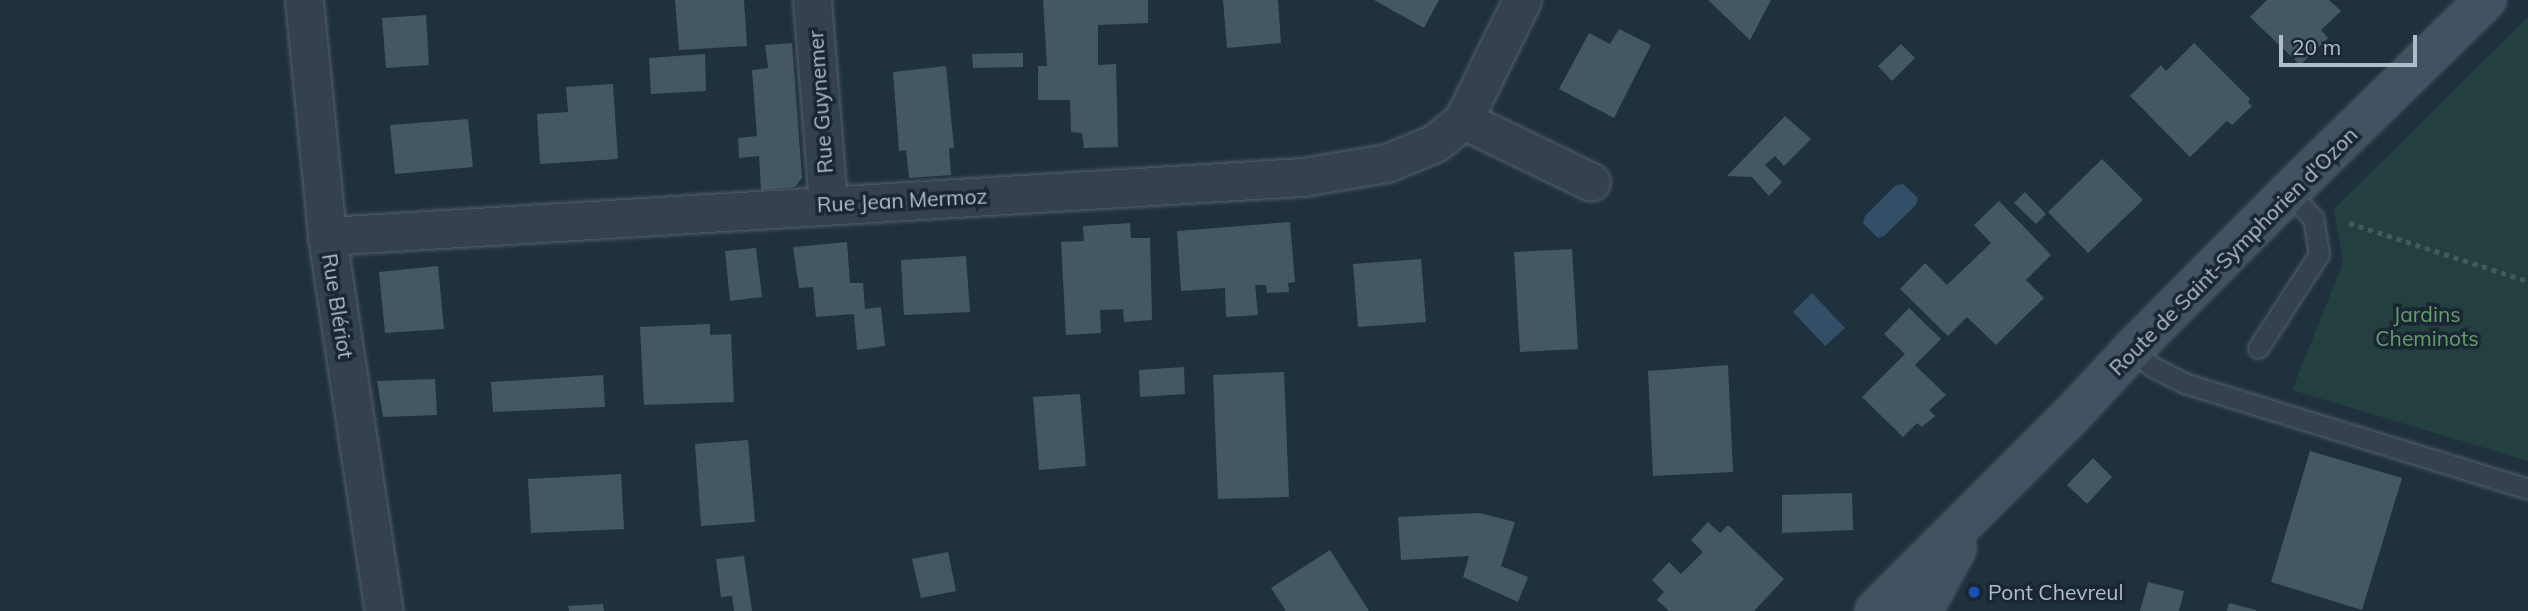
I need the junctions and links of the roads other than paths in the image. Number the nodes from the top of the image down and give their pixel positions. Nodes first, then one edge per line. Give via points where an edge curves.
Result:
1 (304, 0) edge
2 (812, 0) edge
3 (1521, 0) edge
4 (2486, 0) edge
5 (1463, 120) junction
6 (1591, 182) dead end
7 (2289, 192) junction
8 (828, 204) junction
9 (327, 236) junction
10 (2258, 348) dead end
11 (2132, 350) junction
12 (2528, 489) edge
13 (1983, 506) junction
14 (384, 611) edge
15 (1875, 611) edge
16 (1922, 611) edge

1 - 9 street, Rue Blériot
2 - 8 street, Rue Guynemer
3 - 5 street, Rue Jean Mermoz
4 - 7 street, Route de Saint-Symphorien d'Ozon
5 - 6 street
5 - 8 street, Rue Jean Mermoz via 1434,143 1387,163 1303,177
7 - 10 lane via 2314,218 2319,254
7 - 11 street, Route de Saint-Symphorien d'Ozon
8 - 9 street, Rue Jean Mermoz
9 - 14 street, Rue Blériot
11 - 12 lane via 2184,383
11 - 13 street, Route de Saint-Symphorien d'Ozon
13 - 15 street
13 - 16 street

